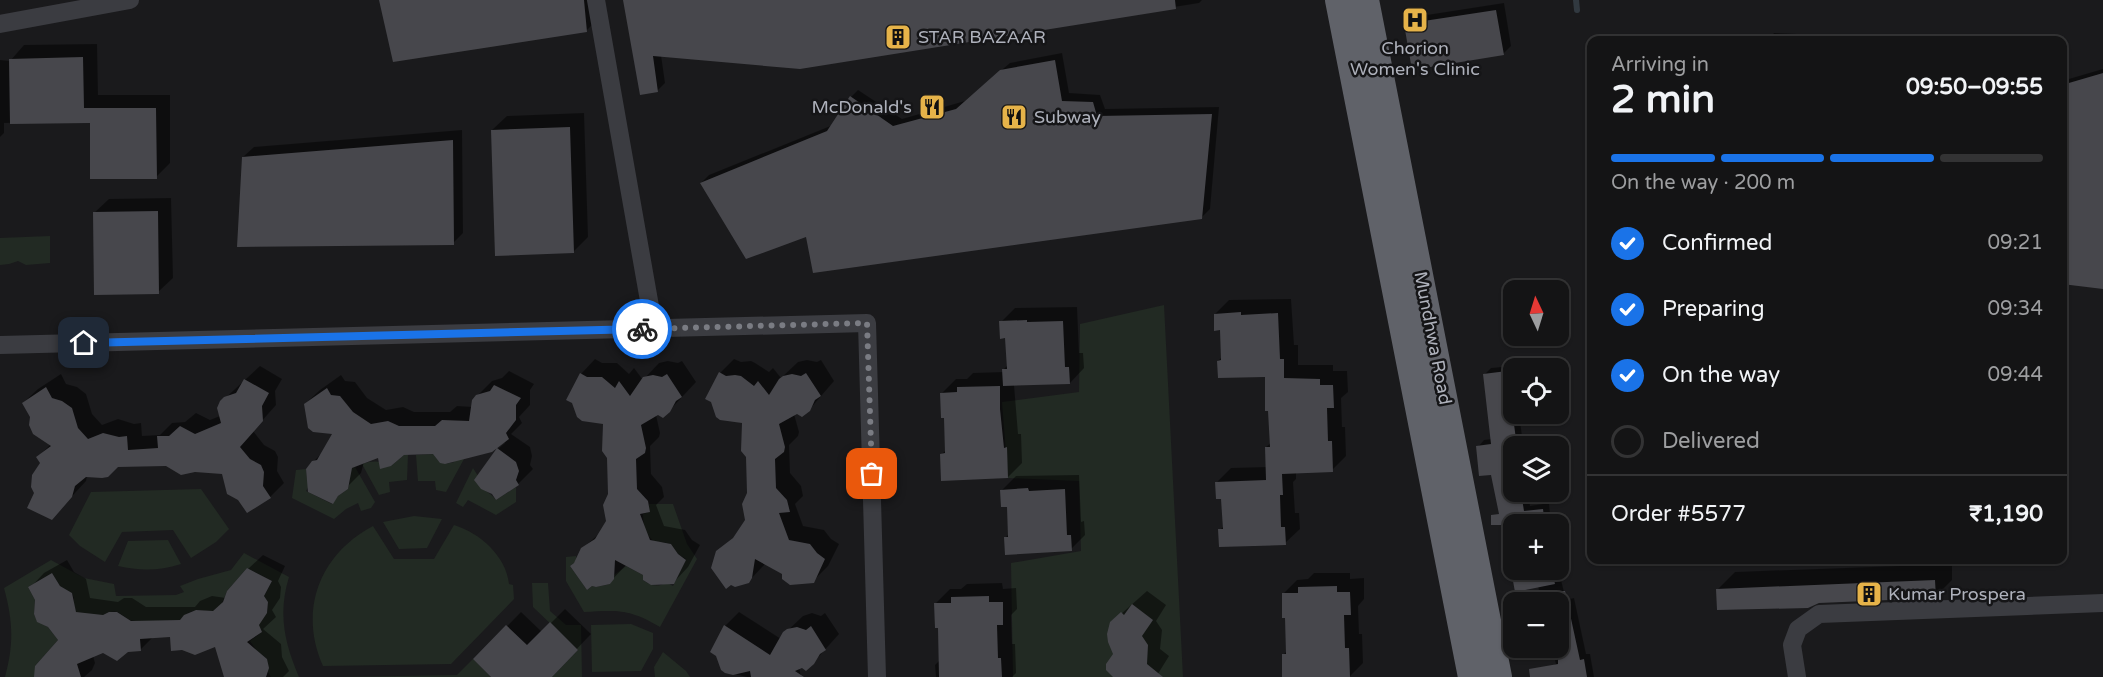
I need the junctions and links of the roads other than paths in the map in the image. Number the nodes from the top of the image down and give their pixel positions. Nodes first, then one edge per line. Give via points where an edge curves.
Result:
1 (130, 0) edge
2 (596, 0) edge
3 (1339, 0) edge
4 (1365, 0) edge
5 (0, 24) edge
6 (654, 329) junction
7 (0, 345) edge
8 (2103, 603) edge
9 (877, 677) edge
10 (1472, 677) edge
11 (1498, 677) edge
12 (1797, 677) edge

1 - 5 street
2 - 6 street
3 - 10 highway, Mundhwa Road
4 - 11 highway, Mundhwa Road
6 - 7 street
6 - 9 street via 867,323
8 - 12 street via 1819,614 1798,629 1792,645

